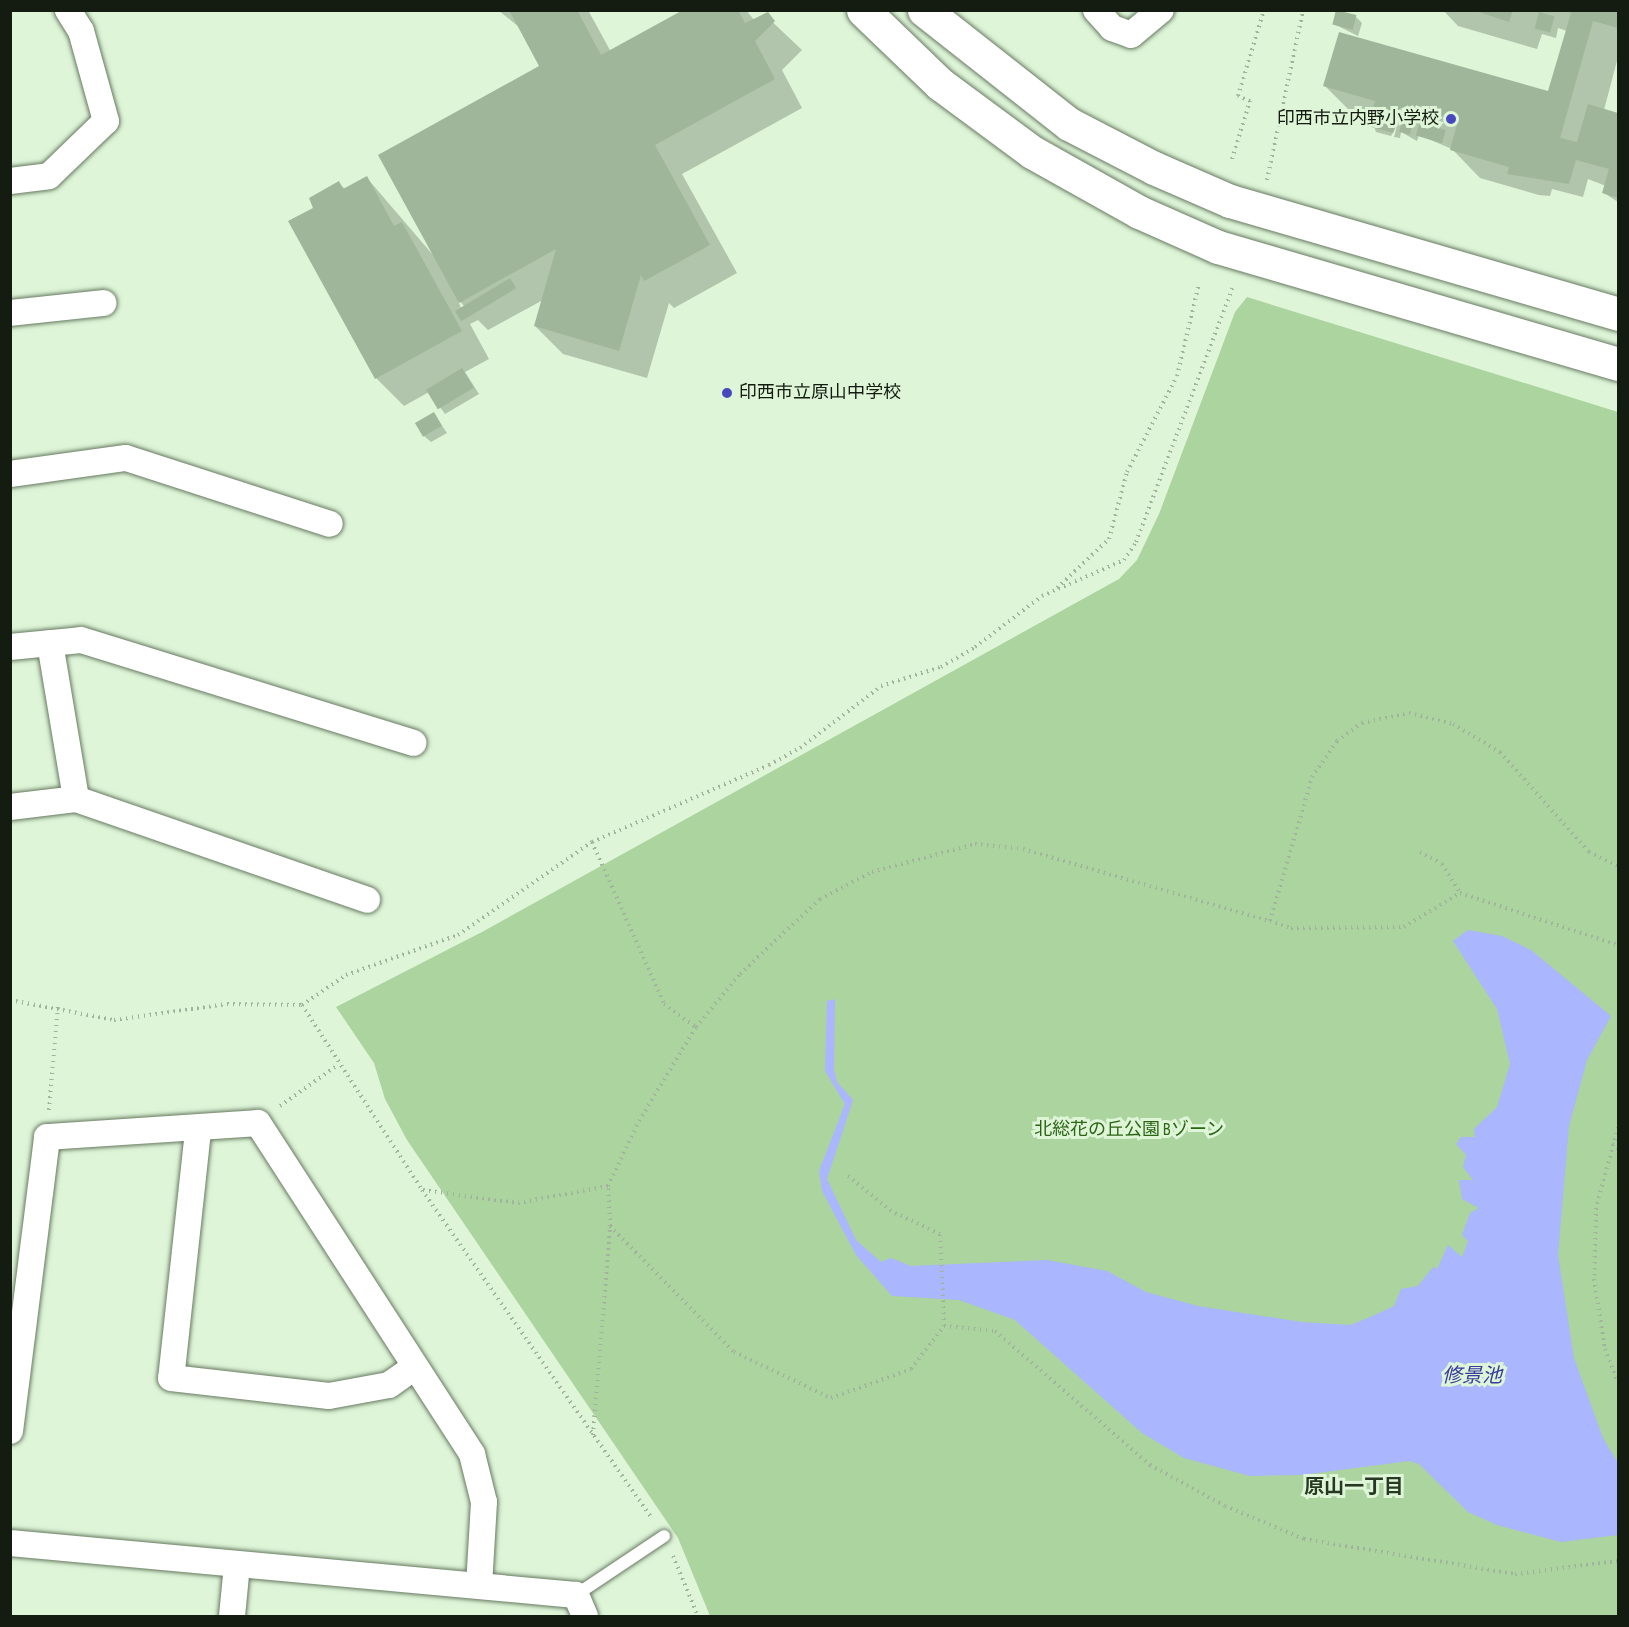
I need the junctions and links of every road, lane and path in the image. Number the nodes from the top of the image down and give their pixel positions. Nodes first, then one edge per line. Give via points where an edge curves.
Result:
1 (68, 10) edge
2 (862, 10) edge
3 (924, 10) edge
4 (1096, 10) edge
5 (1161, 10) edge
6 (1264, 10) edge
7 (1303, 10) edge
8 (1232, 159) dead end
9 (10, 181) edge
10 (1265, 189) dead end
11 (1199, 284) dead end
12 (1233, 286) dead end
13 (103, 303) dead end
14 (10, 313) edge
15 (1618, 314) edge
16 (1618, 364) edge
17 (10, 474) edge
18 (330, 524) dead end
19 (1054, 591) junction
20 (50, 643) junction
21 (10, 646) edge
22 (413, 743) dead end
23 (76, 799) junction
24 (10, 807) edge
25 (592, 842) junction
26 (1420, 852) dead end
27 (1618, 866) edge
28 (1460, 893) junction
29 (367, 900) dead end
30 (1270, 921) junction
31 (1618, 945) edge
32 (10, 1000) edge
33 (58, 1005) junction
34 (302, 1005) junction
35 (696, 1027) junction
36 (338, 1065) junction
37 (258, 1123) junction
38 (1618, 1127) edge
39 (198, 1131) junction
40 (46, 1137) junction
41 (1612, 1144) junction
42 (1618, 1148) edge
43 (848, 1175) dead end
44 (608, 1186) junction
45 (422, 1190) junction
46 (610, 1226) junction
47 (944, 1326) junction
48 (15, 1361) edge
49 (415, 1367) junction
50 (1618, 1383) edge
51 (10, 1431) edge
52 (593, 1436) junction
53 (664, 1536) junction
54 (10, 1543) edge
55 (1618, 1561) edge
56 (237, 1565) junction
57 (478, 1585) junction
58 (581, 1606) edge
59 (232, 1617) edge
60 (698, 1617) edge

1 - 9 street via 81,31 106,121 50,176
2 - 16 street via 940,84 1032,152 1139,212 1218,247
3 - 15 street via 1069,124 1154,168 1230,201
4 - 5 street via 1112,28 1131,35
6 - 8 path via 1238,96 1250,101
7 - 10 path
11 - 19 path via 1177,376 1127,472 1109,539
12 - 19 path via 1136,542 1124,560
13 - 14 street
17 - 18 street via 126,458
19 - 25 path via 941,667 867,695 800,748
20 - 21 street
20 - 22 street via 81,640
20 - 23 street
23 - 24 street
23 - 29 street
25 - 34 path via 477,924 346,975
25 - 35 path via 664,1004
26 - 28 path via 1442,864
27 - 30 path via 1589,852 1500,752 1453,724 1409,713 1362,723 1337,741 1312,777
28 - 30 path via 1404,927 1291,928
28 - 31 path
30 - 35 path via 1023,849 975,844 872,872 820,899 740,974
32 - 33 path
33 - 34 path via 114,1020 138,1021 186,1007
33 - 40 path
34 - 36 path
35 - 44 path via 639,1121
36 - 37 path
36 - 45 path
37 - 39 street
37 - 49 street
38 - 41 path
39 - 40 street
39 - 49 street via 171,1378 329,1396 390,1385
40 - 48 street
41 - 42 path
41 - 50 path via 1596,1208 1594,1279 1605,1349
43 - 47 path via 891,1211 940,1234
44 - 45 path via 518,1203
44 - 46 path
45 - 52 path
46 - 47 path via 734,1352 822,1398 911,1369
46 - 52 path
47 - 55 path via 995,1331 1150,1465 1225,1506 1304,1539 1515,1574
48 - 51 street
49 - 57 street via 472,1454 484,1502
52 - 53 path
53 - 58 lane
53 - 60 path
54 - 56 street
56 - 57 street
56 - 59 street
57 - 58 street

